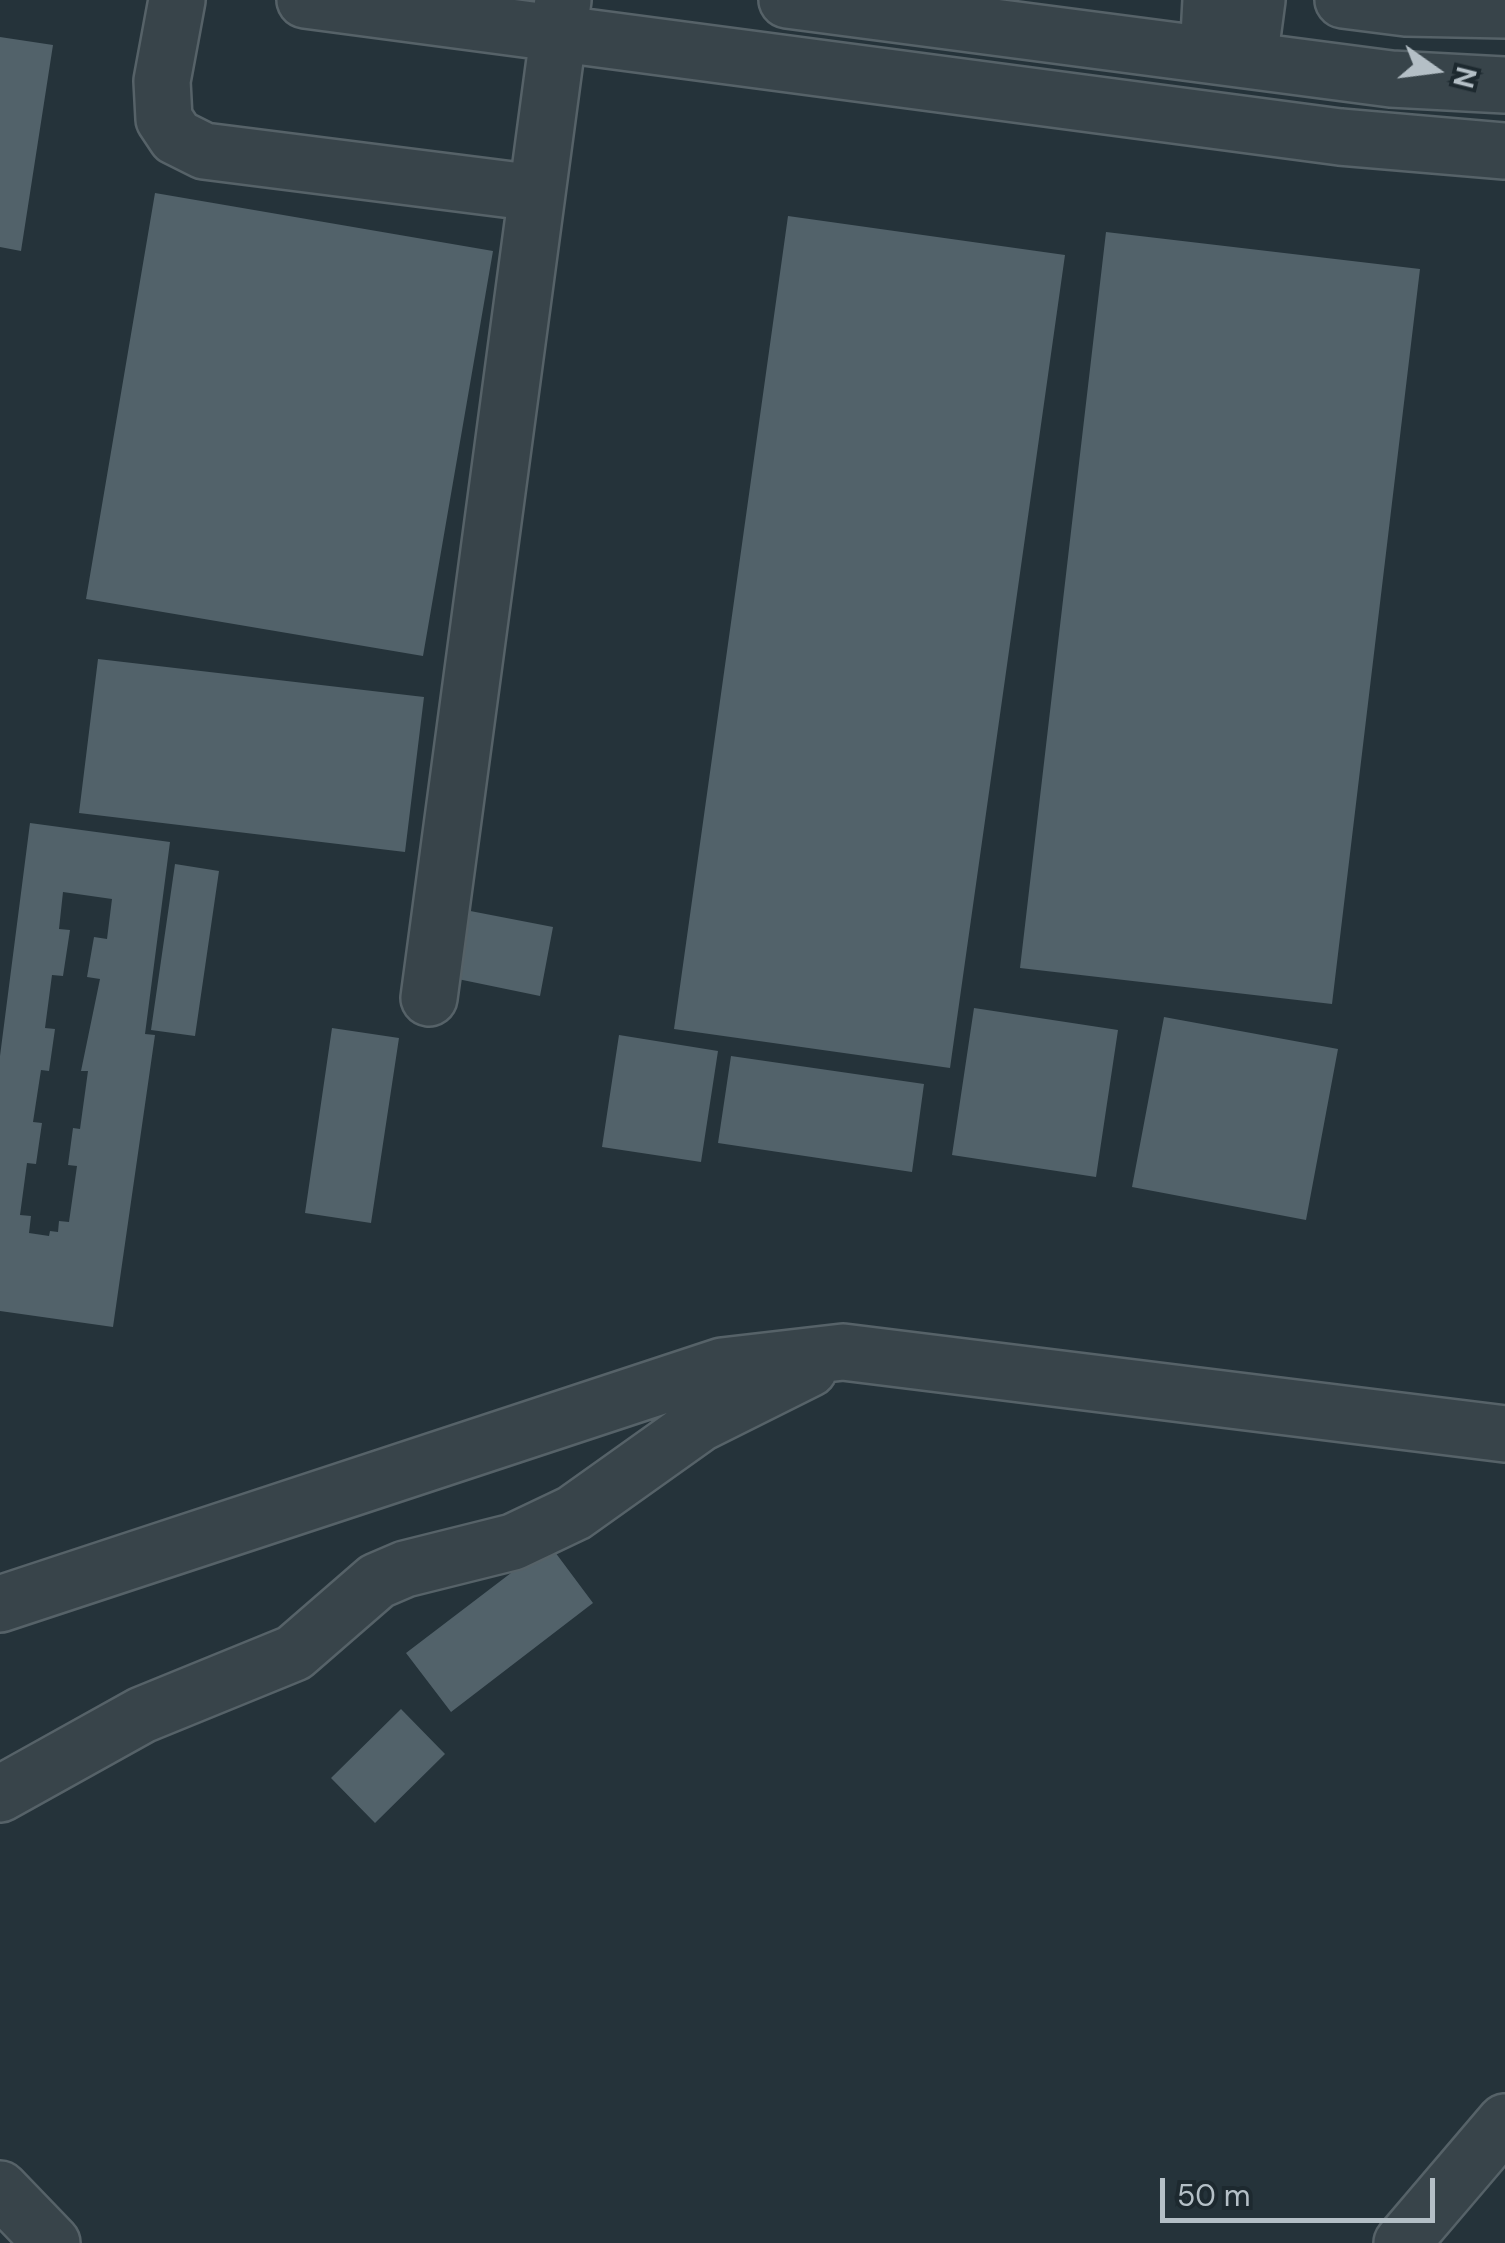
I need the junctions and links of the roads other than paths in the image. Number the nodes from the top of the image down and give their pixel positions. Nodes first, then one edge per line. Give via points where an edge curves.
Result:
1 (177, 0) edge
2 (305, 0) edge
3 (787, 0) edge
4 (1211, 0) edge
5 (1257, 0) edge
6 (1343, 0) edge
7 (1505, 10) edge
8 (561, 15) edge
9 (1228, 57) junction
10 (1505, 85) edge
11 (1505, 151) edge
12 (536, 193) junction
13 (429, 998) dead end
14 (844, 1352) junction
15 (1505, 1434) edge
16 (0, 1604) edge
17 (0, 1794) edge
18 (1505, 2122) edge
19 (0, 2190) edge
20 (52, 2243) edge
21 (1402, 2243) edge

1 - 12 street via 162,81 164,119 176,137 204,151
2 - 8 street
3 - 9 street
4 - 9 street
5 - 9 street
6 - 7 street
8 - 11 street via 1340,138
8 - 12 street
9 - 10 street
12 - 13 street
14 - 15 street
14 - 16 street via 722,1366
14 - 17 street via 700,1424 574,1512 513,1542 377,1581 294,1653 142,1714
18 - 21 street
19 - 20 street

